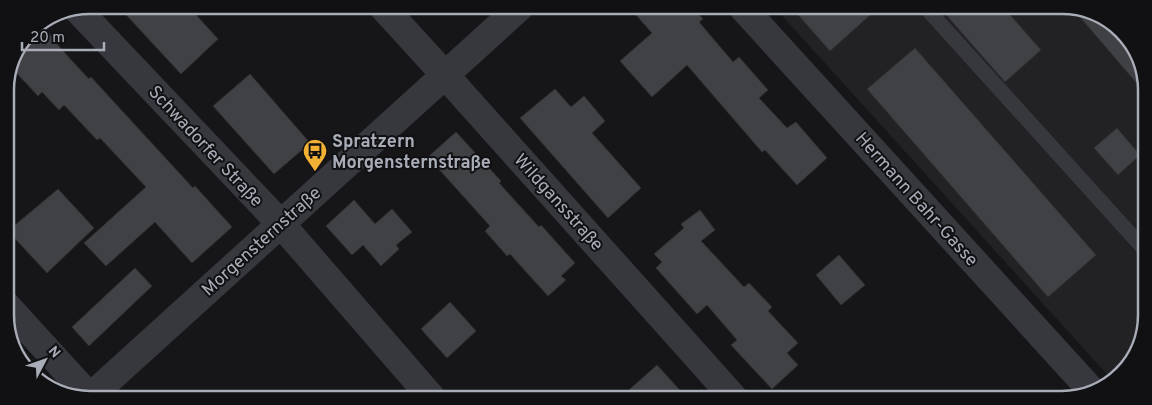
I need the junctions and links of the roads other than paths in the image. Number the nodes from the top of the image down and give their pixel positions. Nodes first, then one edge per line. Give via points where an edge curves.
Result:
1 (82, 14) edge
2 (389, 14) edge
3 (512, 14) edge
4 (748, 14) edge
5 (932, 14) edge
6 (445, 75) junction
7 (281, 224) junction
8 (1138, 242) edge
9 (14, 314) edge
10 (1088, 387) edge
11 (85, 391) edge
12 (96, 391) edge
13 (426, 391) edge
14 (728, 391) edge

1 - 7 street, Schwadorfer Straße
2 - 6 street, Wildgansstraße
3 - 6 street, Morgensternstraße
4 - 10 street, Hermann Bahr-Gasse
5 - 8 lane
6 - 7 street, Morgensternstraße
6 - 14 street, Wildgansstraße
7 - 12 street, Morgensternstraße
7 - 13 street, Schwadorfer Straße
9 - 11 street

